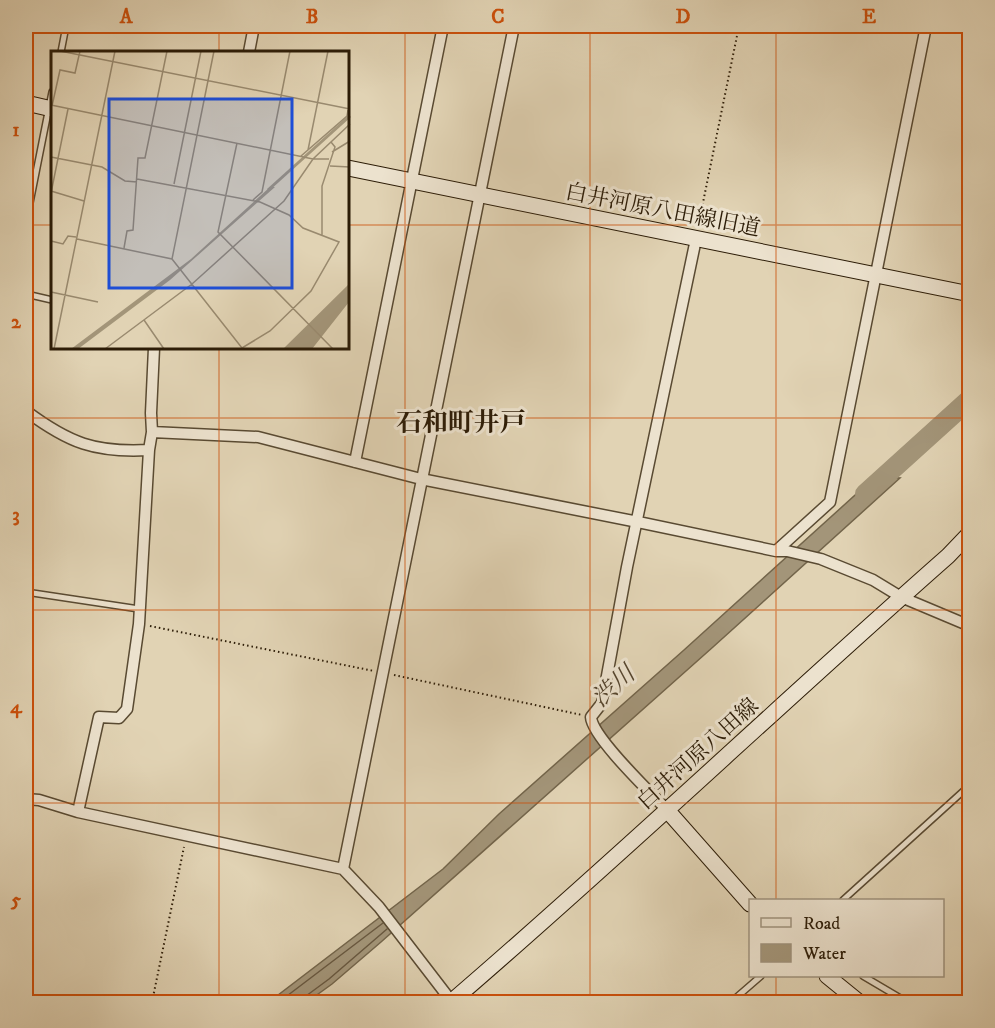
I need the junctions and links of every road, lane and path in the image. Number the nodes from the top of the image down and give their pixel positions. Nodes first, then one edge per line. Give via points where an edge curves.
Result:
1 (66, 26) edge
2 (254, 26) edge
3 (443, 26) edge
4 (514, 26) edge
5 (739, 26) edge
6 (926, 26) edge
7 (61, 51) edge
8 (249, 51) edge
9 (26, 103) edge
10 (51, 108) edge
11 (350, 168) edge
12 (411, 181) junction
13 (480, 195) junction
14 (26, 223) edge
15 (696, 239) junction
16 (876, 274) junction
17 (26, 294) edge
18 (969, 294) edge
19 (51, 300) edge
20 (154, 350) edge
21 (26, 411) edge
22 (152, 432) junction
23 (149, 450) junction
24 (355, 462) junction
25 (421, 479) junction
26 (638, 522) junction
27 (969, 533) edge
28 (782, 551) junction
29 (26, 592) edge
30 (901, 597) junction
31 (140, 610) junction
32 (139, 624) junction
33 (969, 626) edge
34 (383, 673) junction
35 (591, 720) junction
36 (969, 784) edge
37 (26, 799) edge
38 (667, 810) junction
39 (78, 812) junction
40 (186, 836) junction
41 (344, 869) junction
42 (844, 899) edge
43 (749, 903) edge
44 (759, 977) edge
45 (829, 977) edge
46 (866, 977) edge
47 (152, 1002) edge
48 (452, 1002) edge
49 (731, 1002) edge
50 (859, 1002) edge
51 (907, 1002) edge

1 - 7 lane
2 - 8 street
3 - 12 street
4 - 13 street
5 - 15 path
6 - 16 street
9 - 10 street
10 - 14 lane
11 - 12 street, 白井河原八田線旧道
12 - 13 street, 白井河原八田線旧道
12 - 24 street
13 - 15 street, 白井河原八田線旧道
13 - 25 street
15 - 16 street, 白井河原八田線旧道
15 - 26 street
16 - 18 street, 白井河原八田線旧道
16 - 28 street via 830,502
17 - 19 lane
20 - 22 street
21 - 23 street via 84,445
22 - 23 street
22 - 24 street via 258,437
23 - 31 street
24 - 25 street
25 - 26 street
25 - 34 street
26 - 28 street
26 - 35 street via 602,703
27 - 30 street, 白井河原八田線
28 - 30 street via 821,560 873,580
29 - 31 lane
30 - 33 street
30 - 38 street, 白井河原八田線
31 - 32 street
32 - 34 path
32 - 39 street via 127,709 119,717 99,717
34 - 35 path
34 - 41 street
35 - 38 street via 612,751
36 - 42 lane
37 - 39 street
38 - 43 street
38 - 48 street, 白井河原八田線
39 - 40 street
40 - 41 street
40 - 47 path
41 - 48 street via 379,907
44 - 49 lane
45 - 50 street
46 - 51 lane

